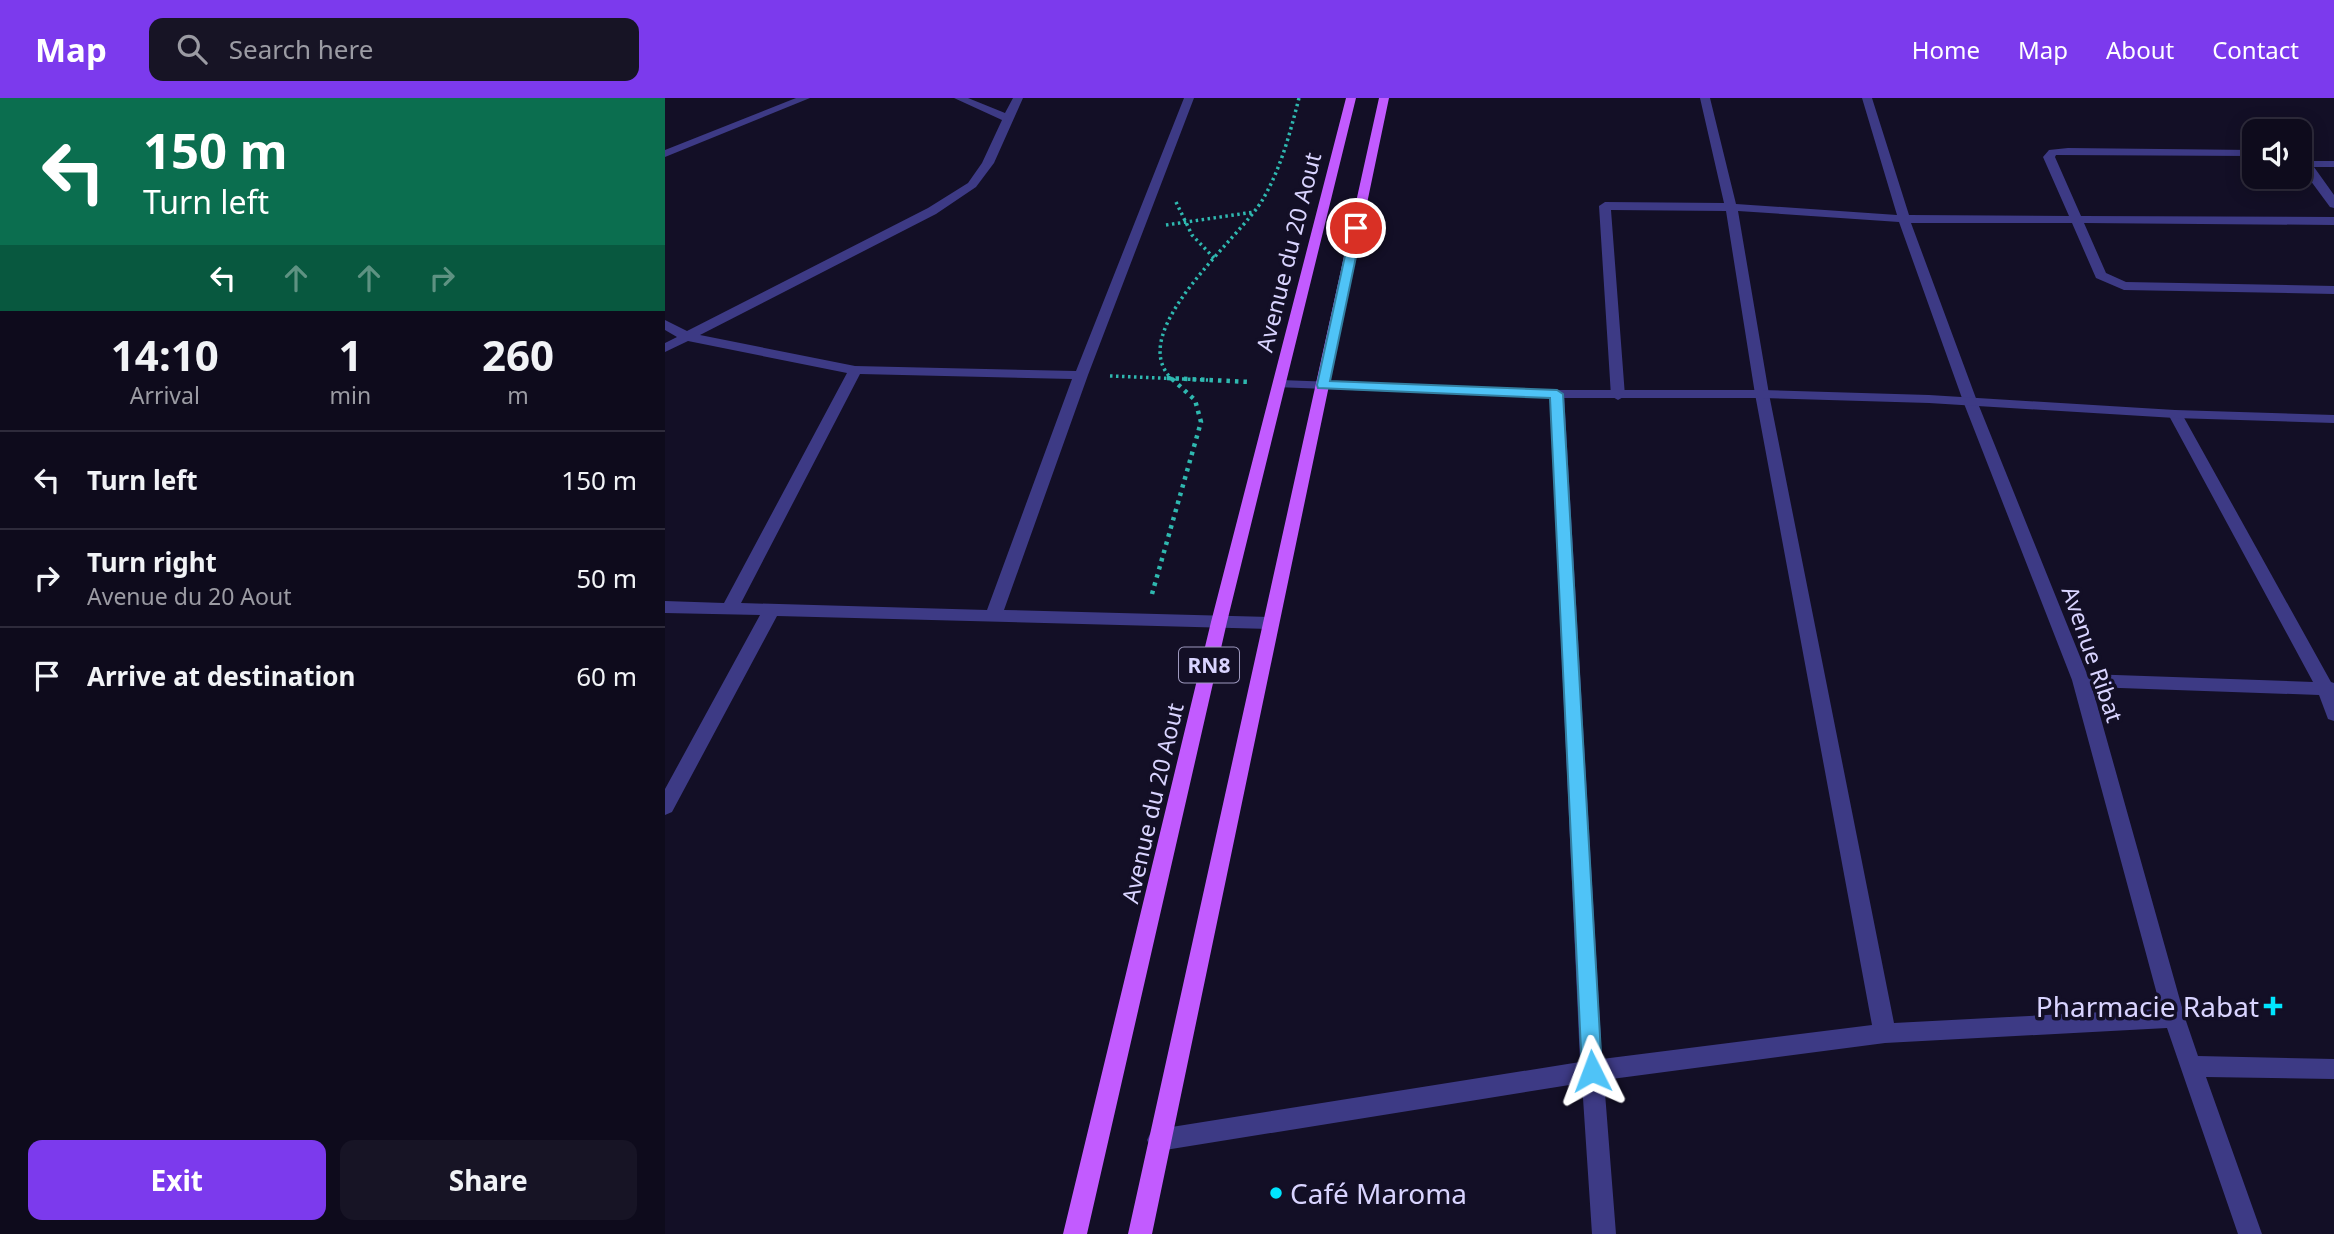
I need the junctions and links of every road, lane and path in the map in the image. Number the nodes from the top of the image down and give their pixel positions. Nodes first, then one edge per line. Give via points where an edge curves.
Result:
1 (805, 98) edge
2 (959, 98) edge
3 (1019, 98) edge
4 (1189, 98) edge
5 (1299, 98) edge
6 (1351, 98) edge
7 (1384, 98) edge
8 (1705, 98) edge
9 (1867, 98) edge
10 (1007, 118) junction
11 (2242, 153) edge
12 (665, 154) edge
13 (2312, 163) edge
14 (2334, 164) edge
15 (1163, 165) junction
16 (2312, 175) edge
17 (2334, 204) edge
18 (1731, 207) junction
19 (1255, 212) junction
20 (1904, 219) junction
21 (2075, 219) junction
22 (2334, 221) edge
23 (1184, 222) junction
24 (1138, 229) junction
25 (1214, 258) junction
26 (2334, 290) edge
27 (665, 324) edge
28 (687, 337) junction
29 (665, 348) edge
30 (855, 370) junction
31 (1081, 375) junction
32 (1168, 378) junction
33 (1280, 384) junction
34 (1323, 385) junction
35 (1557, 394) junction
36 (1762, 394) junction
37 (1618, 396) junction
38 (1970, 401) junction
39 (2175, 414) junction
40 (2334, 419) edge
41 (665, 607) edge
42 (730, 608) junction
43 (772, 609) junction
44 (993, 616) junction
45 (1144, 620) junction
46 (1219, 622) junction
47 (1270, 623) junction
48 (2081, 680) junction
49 (2330, 689) edge
50 (2334, 714) edge
51 (665, 807) edge
52 (2174, 1018) junction
53 (1885, 1033) junction
54 (2191, 1066) junction
55 (2334, 1069) edge
56 (1592, 1071) junction
57 (1159, 1140) junction
58 (1075, 1234) edge
59 (1140, 1234) edge
60 (1604, 1234) edge
61 (2250, 1234) edge

1 - 12 street
2 - 10 street
3 - 10 street
4 - 15 street
5 - 19 path via 1274,175
6 - 33 main road, Avenue du 20 Aout / RN8
7 - 34 main road, RN8
8 - 18 street
9 - 20 street, Avenue Ribat
10 - 28 street via 988,163 972,186 932,212
11 - 21 street via 2053,152 2049,157
13 - 14 street
15 - 23 path
15 - 24 street
16 - 17 street
18 - 20 street
18 - 36 street
18 - 37 street via 1605,205
19 - 23 path
19 - 25 path
20 - 21 street
20 - 38 street, Avenue Ribat
21 - 22 street
21 - 26 street via 2101,275 2124,286
23 - 24 path
23 - 25 path
24 - 31 street
25 - 32 path via 1184,292 1167,325 1161,361
27 - 28 street
28 - 29 street
28 - 30 street
30 - 31 street
30 - 42 street
31 - 32 path
31 - 44 street
32 - 33 path
32 - 45 path via 1192,396 1201,422
33 - 34 street
33 - 46 main road, Avenue du 20 Aout / RN8
34 - 35 street
34 - 47 main road, RN8
35 - 37 street
35 - 56 street
36 - 37 street
36 - 38 street
36 - 53 street
38 - 39 street
38 - 48 street, Avenue Ribat
39 - 40 street
39 - 49 street
41 - 42 street
42 - 43 street
43 - 44 street
43 - 51 street
44 - 45 street
45 - 46 street
46 - 47 street
46 - 58 main road, Avenue du 20 Aout / RN8
47 - 57 main road, RN8
48 - 49 street
48 - 52 street, Avenue Ribat
49 - 50 street
52 - 53 street
52 - 54 street, Avenue Ribat
53 - 56 street
54 - 55 street
54 - 61 street, Avenue Ribat
56 - 57 street
56 - 60 street
57 - 59 main road, RN8

